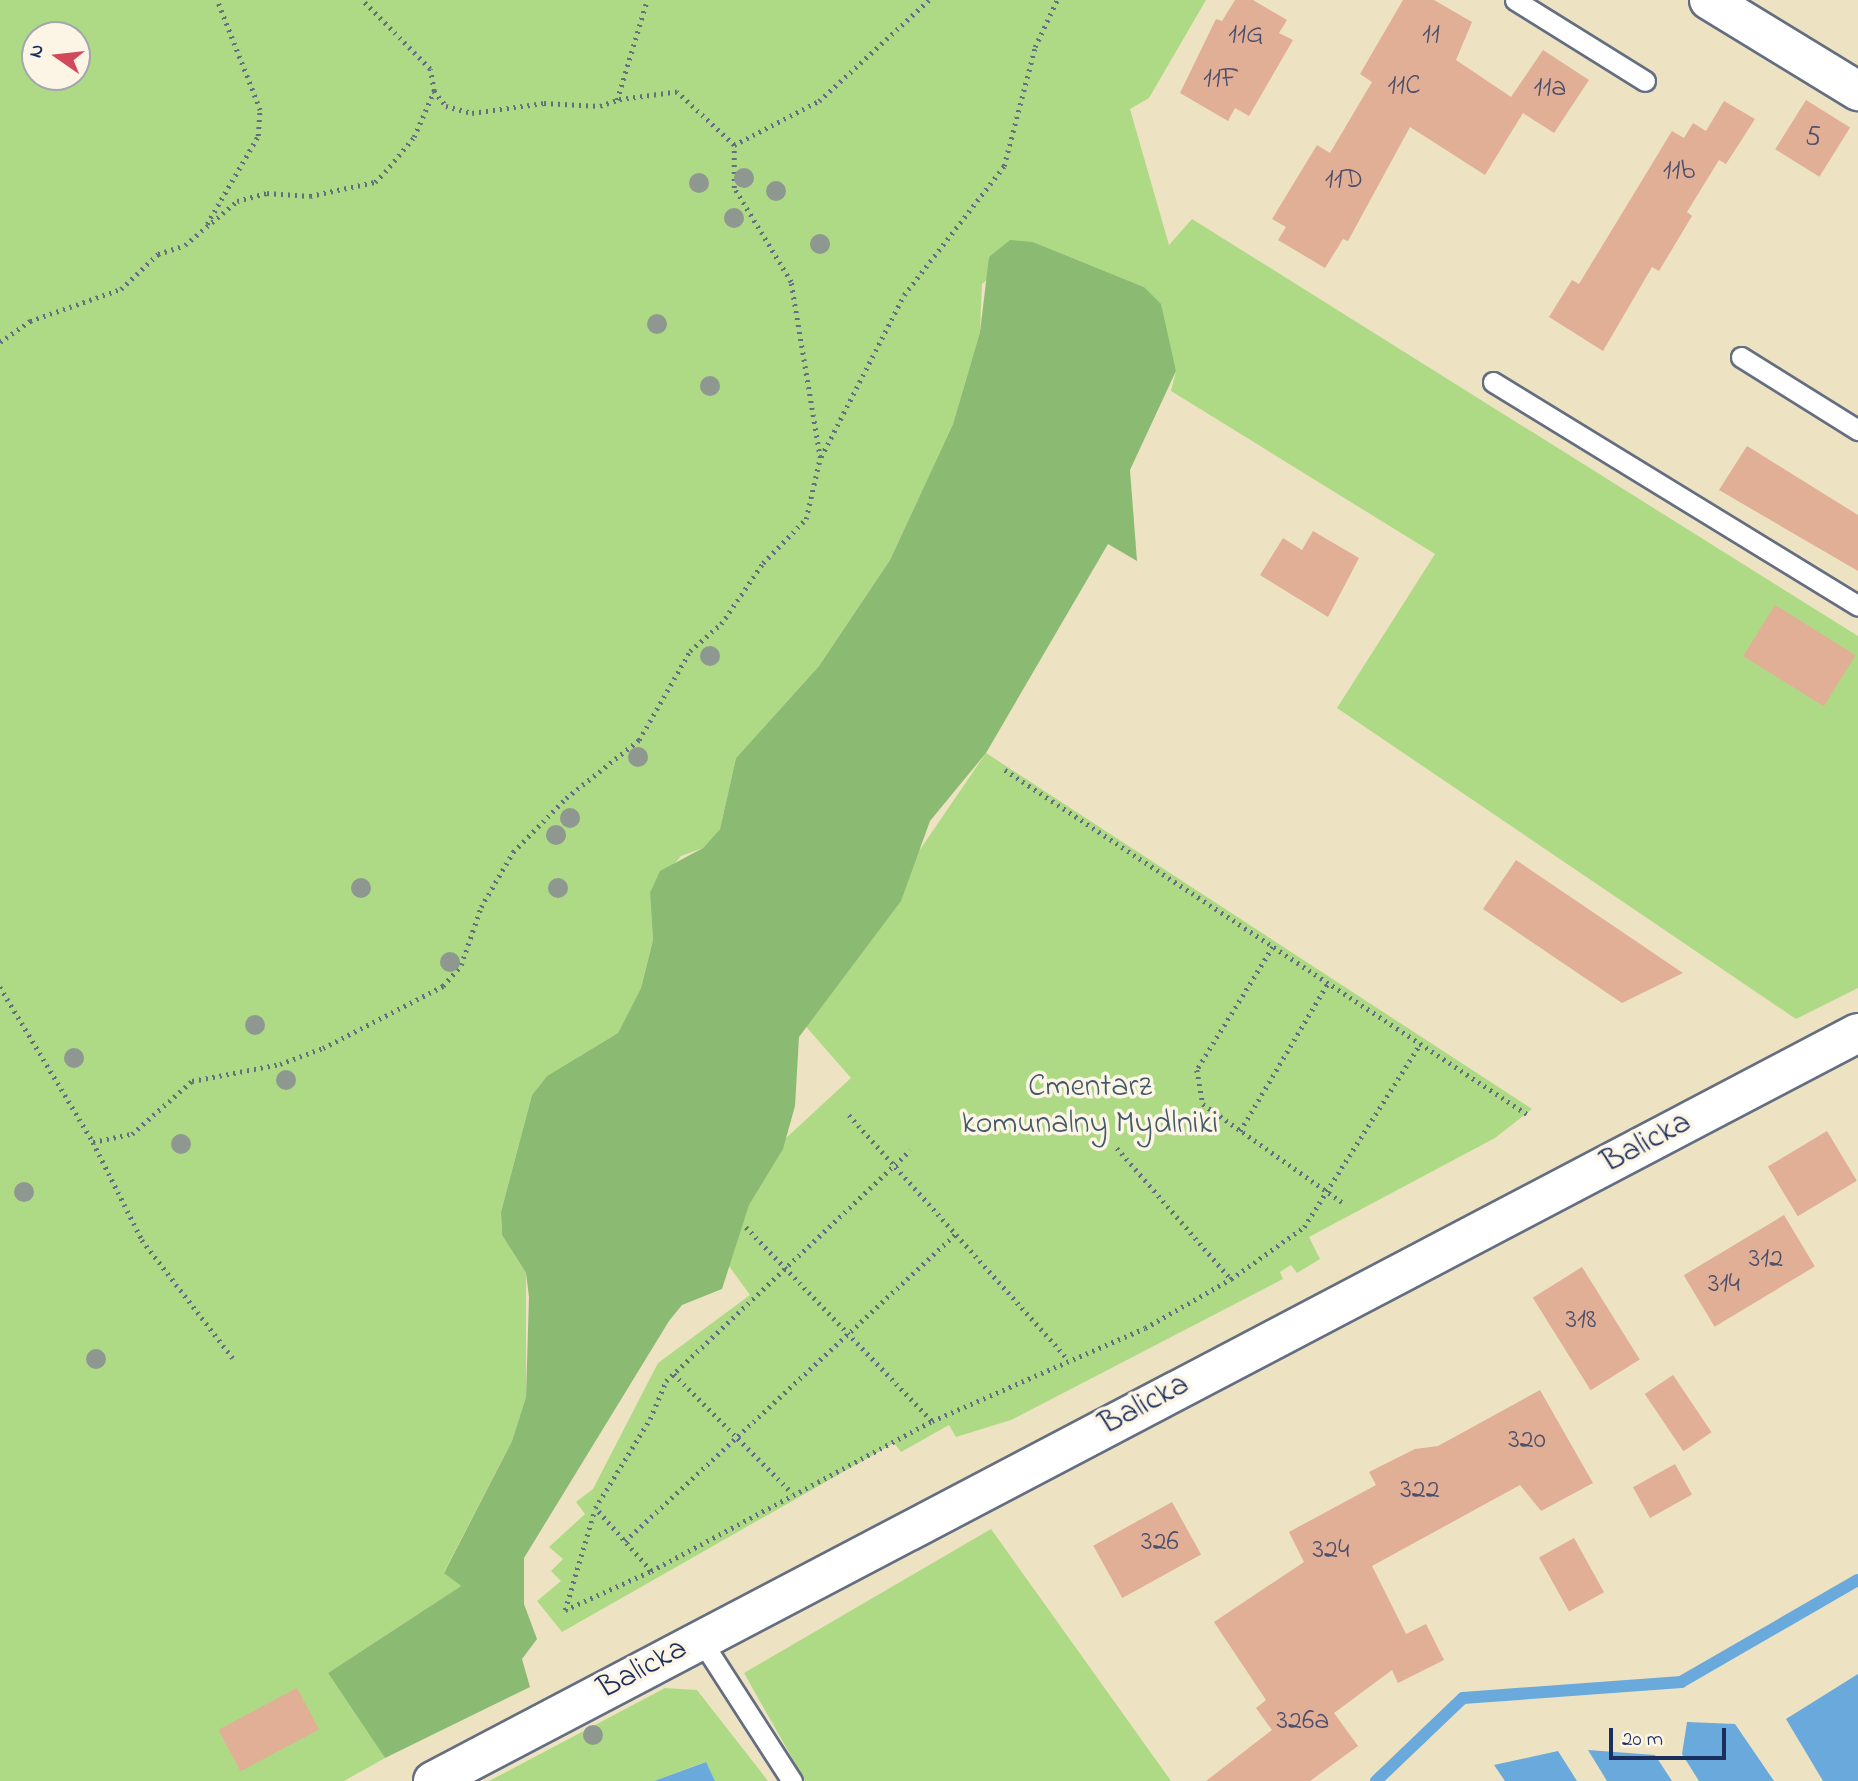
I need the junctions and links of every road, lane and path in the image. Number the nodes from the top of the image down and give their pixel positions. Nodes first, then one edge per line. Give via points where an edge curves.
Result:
1 (217, 0) edge
2 (362, 0) edge
3 (647, 0) edge
4 (929, 0) edge
5 (1056, 0) edge
6 (1514, 0) edge
7 (1709, 0) edge
8 (1645, 81) dead end
9 (435, 91) junction
10 (1858, 92) edge
11 (617, 100) junction
12 (734, 145) junction
13 (206, 228) junction
14 (0, 342) edge
15 (1741, 357) dead end
16 (1493, 382) dead end
17 (1858, 430) edge
18 (820, 458) junction
19 (1858, 606) edge
20 (1005, 771) dead end
21 (1273, 947) junction
22 (1328, 983) junction
23 (0, 987) edge
24 (1858, 1033) edge
25 (1420, 1044) junction
26 (1527, 1114) dead end
27 (849, 1115) dead end
28 (1240, 1131) junction
29 (93, 1142) junction
30 (1117, 1149) dead end
31 (910, 1150) dead end
32 (895, 1166) junction
33 (1326, 1194) junction
34 (1342, 1202) dead end
35 (746, 1227) dead end
36 (956, 1233) junction
37 (785, 1269) junction
38 (1231, 1279) junction
39 (847, 1335) junction
40 (233, 1358) dead end
41 (1068, 1359) junction
42 (674, 1374) junction
43 (932, 1421) junction
44 (738, 1437) junction
45 (792, 1493) junction
46 (595, 1508) junction
47 (625, 1541) junction
48 (651, 1572) junction
49 (701, 1640) junction
50 (433, 1781) edge
51 (792, 1781) edge

1 - 13 path via 260,110 258,136
2 - 9 path via 430,69
3 - 11 path
4 - 12 path via 818,101
5 - 18 path via 1035,47 1004,166 904,295 868,353
6 - 8 lane
7 - 10 street
9 - 11 path via 446,106 472,113 544,103 600,106
9 - 13 path via 414,137 375,182 310,197 268,193 237,201
11 - 12 path via 677,92
12 - 18 path via 734,188 791,282
13 - 14 path via 175,251 158,254 121,289 30,321
15 - 17 lane
16 - 19 lane
18 - 29 path via 806,519 763,563 721,624 690,651 639,740 566,798 513,852 481,907 461,965 443,986 280,1065 192,1081 132,1133
20 - 21 path
21 - 22 path
21 - 28 path via 1197,1070 1203,1104
22 - 25 path
22 - 28 path
23 - 29 path
24 - 49 street, Balicka
25 - 26 path
25 - 33 path
27 - 32 path
28 - 33 path
29 - 40 path via 142,1240
30 - 38 path
31 - 32 path
32 - 36 path
32 - 37 path
33 - 34 path
33 - 38 path via 1304,1227
35 - 37 path
36 - 39 path
36 - 41 path
37 - 39 path
37 - 42 path
38 - 41 path via 1145,1328
39 - 43 path
39 - 44 path
41 - 43 path via 1019,1387 991,1392
42 - 44 path
42 - 46 path
43 - 45 path
44 - 45 path
44 - 47 path
45 - 48 path
46 - 47 path
46 - 48 path via 565,1610
47 - 48 path
49 - 50 street, Balicka
49 - 51 lane

